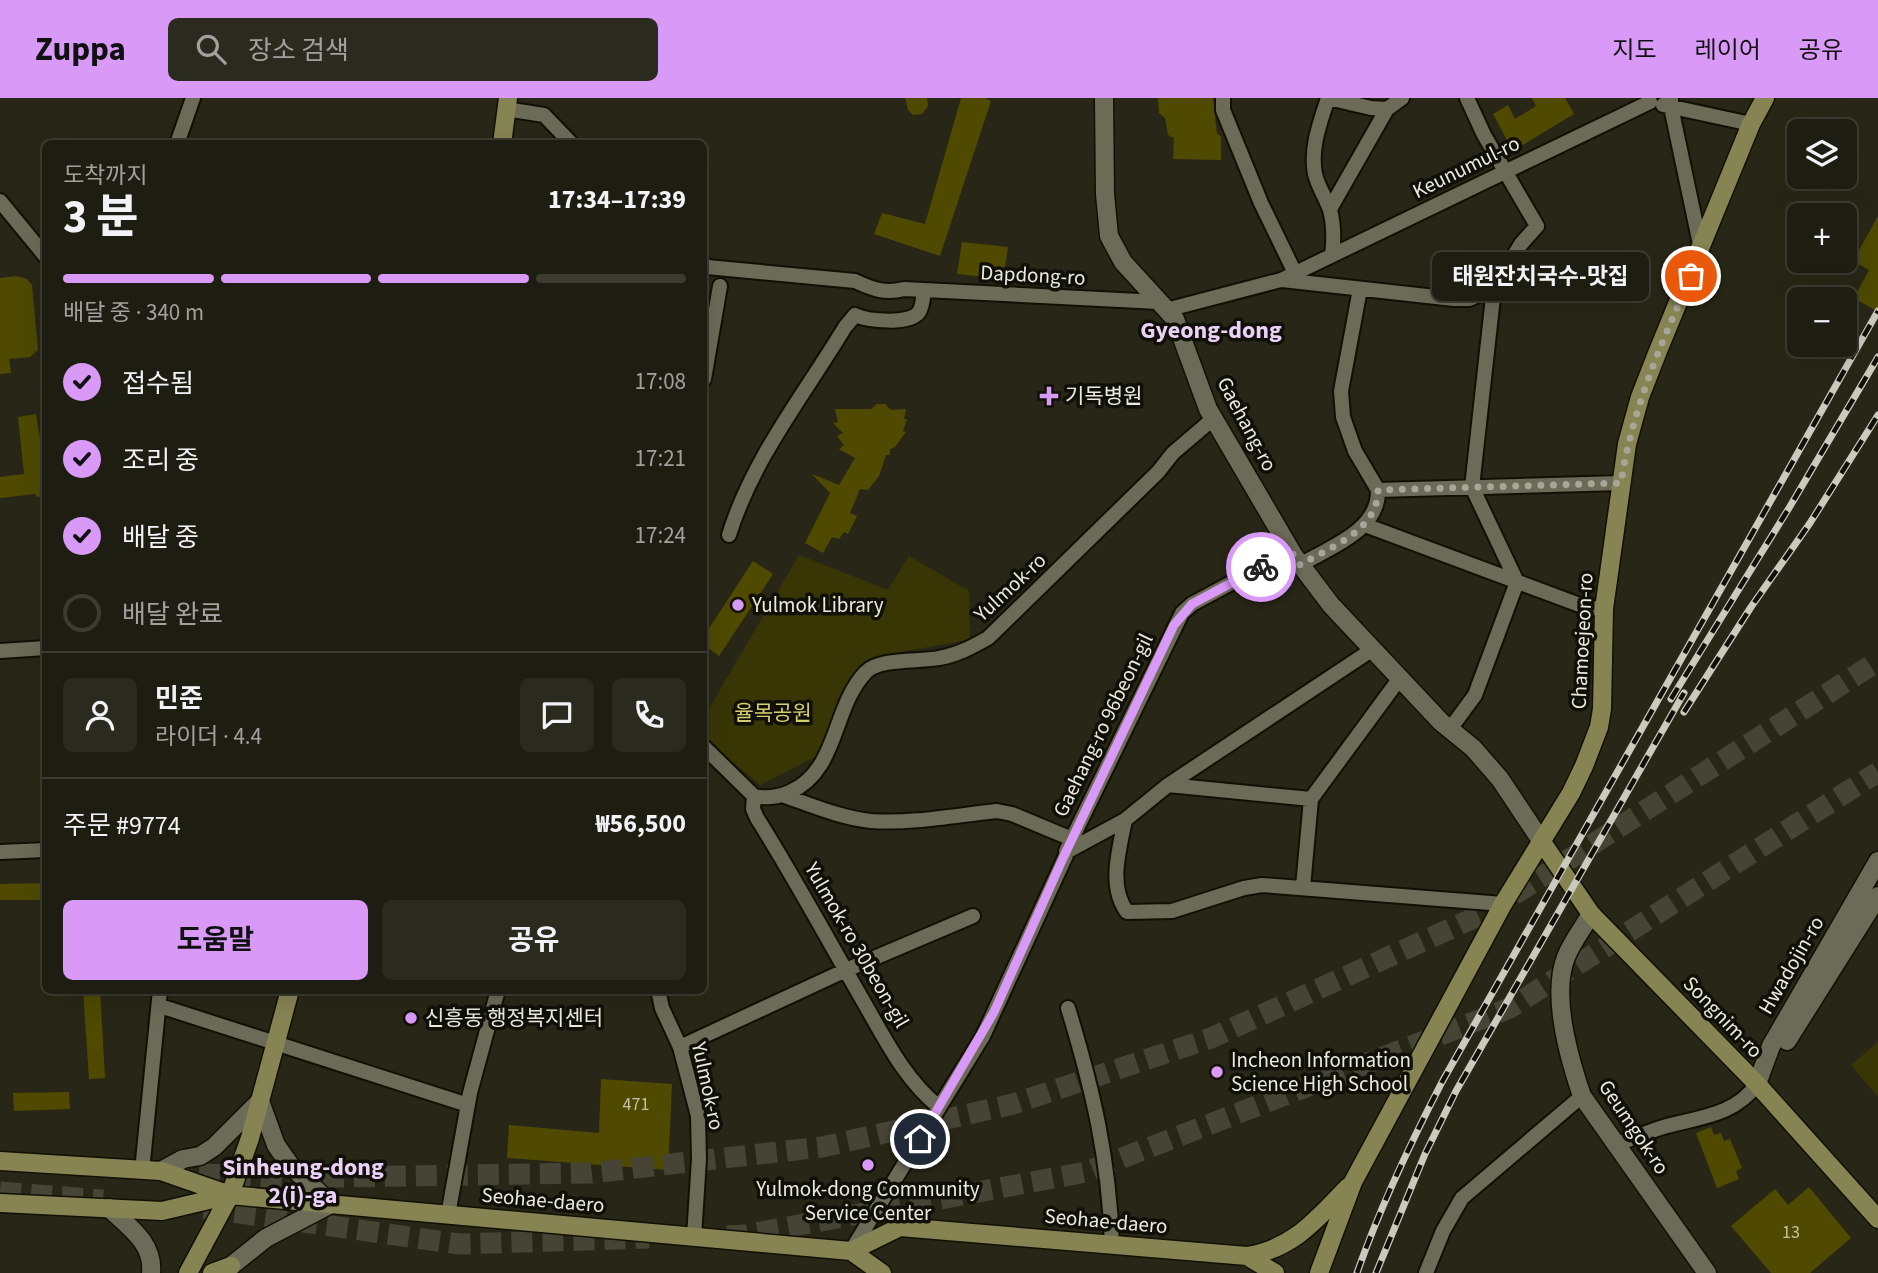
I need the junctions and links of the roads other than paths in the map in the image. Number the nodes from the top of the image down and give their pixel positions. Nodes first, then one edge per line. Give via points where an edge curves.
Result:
1 (193, 98) edge
2 (1104, 98) edge
3 (1223, 98) edge
4 (1328, 98) edge
5 (1402, 98) edge
6 (1467, 98) edge
7 (1765, 98) edge
8 (1646, 100) edge
9 (1671, 103) edge
10 (507, 104) edge
11 (1387, 109) junction
12 (1751, 124) junction
13 (178, 140) edge
14 (502, 140) edge
15 (568, 140) edge
16 (1505, 172) junction
17 (0, 201) edge
18 (1330, 209) junction
19 (1702, 251) junction
20 (42, 252) edge
21 (1332, 255) junction
22 (707, 267) edge
23 (1294, 273) junction
24 (1281, 280) junction
25 (720, 286) dead end
26 (1494, 288) junction
27 (1360, 289) junction
28 (924, 290) junction
29 (1163, 306) junction
30 (707, 359) edge
31 (1214, 418) junction
32 (1621, 483) junction
33 (1472, 487) junction
34 (1378, 490) junction
35 (1365, 525) junction
36 (729, 535) dead end
37 (1296, 558) junction
38 (1517, 582) junction
39 (1604, 609) junction
40 (42, 648) edge
41 (1373, 649) junction
42 (0, 651) edge
43 (1399, 678) junction
44 (1450, 729) junction
45 (707, 750) edge
46 (1168, 785) junction
47 (782, 795) junction
48 (754, 796) junction
49 (1311, 799) junction
50 (1125, 820) junction
51 (1072, 839) junction
52 (1542, 842) junction
53 (42, 850) edge
54 (0, 852) edge
55 (1064, 856) junction
56 (1878, 860) edge
57 (1303, 887) junction
58 (1878, 896) edge
59 (1503, 904) junction
60 (1591, 914) junction
61 (973, 916) dead end
62 (846, 970) junction
63 (160, 994) edge
64 (289, 994) edge
65 (497, 994) edge
66 (659, 994) edge
67 (160, 1006) junction
68 (1068, 1008) dead end
69 (276, 1044) junction
70 (680, 1047) junction
71 (1758, 1084) junction
72 (1582, 1096) junction
73 (260, 1101) junction
74 (468, 1105) junction
75 (939, 1107) junction
76 (1616, 1146) junction
77 (0, 1161) edge
78 (142, 1171) junction
79 (161, 1171) junction
80 (1353, 1182) junction
81 (230, 1195) junction
82 (0, 1203) edge
83 (331, 1205) junction
84 (110, 1208) junction
85 (448, 1215) junction
86 (1878, 1219) edge
87 (694, 1237) junction
88 (1112, 1244) junction
89 (851, 1251) junction
90 (1247, 1256) junction
91 (231, 1266) joint
92 (151, 1273) edge
93 (188, 1273) edge
94 (212, 1273) edge
95 (882, 1273) edge
96 (1275, 1273) edge
97 (1319, 1273) edge
98 (1426, 1273) edge
99 (1707, 1273) edge

1 - 13 street
2 - 29 street, Gaehang-ro via 1109,236 1123,262
3 - 23 street via 1223,110
4 - 11 street
4 - 18 street via 1315,140 1314,164
5 - 11 street
6 - 16 street
7 - 12 main road, Chamoejeon-ro
8 - 9 street, Keunumul-ro
8 - 16 street, Keunumul-ro
9 - 12 street, Keunumul-ro
9 - 19 street
10 - 14 main road
10 - 15 street via 544,114
11 - 18 street
12 - 19 main road, Chamoejeon-ro
16 - 21 street, Keunumul-ro
16 - 26 street via 1538,226
17 - 20 street
18 - 21 street
19 - 32 main road, Chamoejeon-ro via 1640,397
21 - 23 street, Keunumul-ro
22 - 28 street, Dapdong-ro via 855,281 876,291
23 - 24 street, Keunumul-ro
24 - 27 street, Keunumul-ro
24 - 29 street, Keunumul-ro
25 - 30 street
26 - 27 street, Keunumul-ro via 1469,299
26 - 33 street
27 - 34 street via 1341,391 1343,417 1355,451
28 - 29 street, Dapdong-ro
28 - 36 street via 921,310 911,319 855,316 845,327 774,437 739,501
29 - 31 street, Gaehang-ro via 1175,319
31 - 37 street, Gaehang-ro
31 - 47 street, Yulmok-ro via 1173,453 988,638 966,651 876,665 866,671 819,771 801,787
32 - 33 street
32 - 39 main road, Chamoejeon-ro
33 - 34 street
33 - 38 street
34 - 35 street via 1375,510
35 - 37 street, Gaehang-ro 96beon-gil
35 - 38 street
37 - 41 street, Gaehang-ro via 1331,605
37 - 51 street, Gaehang-ro 96beon-gil via 1192,604 1182,613
38 - 39 street
38 - 44 street via 1475,695
39 - 52 main road, Chamoejeon-ro via 1599,727 1576,784
40 - 42 street
41 - 43 street, Gaehang-ro
41 - 46 street
43 - 44 street, Gaehang-ro
43 - 49 street
44 - 52 street, Gaehang-ro via 1500,779
45 - 48 street
46 - 49 street
46 - 50 street
47 - 48 street, Yulmok-ro
47 - 51 street via 833,813 880,821 998,811
48 - 62 street, Yulmok-ro 30beon-gil via 757,818
49 - 57 street
50 - 55 street
50 - 57 street via 1116,881 1119,900 1127,912 1172,911 1262,885
51 - 55 street, Gaehang-ro 96beon-gil
52 - 59 main road, Chamoejeon-ro
52 - 60 main road, Songnim-ro
53 - 54 street
55 - 75 street, Gaehang-ro 96beon-gil via 988,1024
56 - 71 street, Hwadojin-ro via 1771,1046
57 - 59 street
58 - 71 street, Hwadojin-ro
59 - 80 main road, Chamoejeon-ro
60 - 71 main road, Songnim-ro
60 - 72 street, Geumgok-ro via 1565,959 1561,986 1567,1042
61 - 62 street
62 - 70 street
62 - 75 street, Yulmok-ro 30beon-gil via 908,1076
63 - 67 street
64 - 69 main road
65 - 74 street
66 - 70 street, Yulmok-ro
67 - 69 street
67 - 78 street
68 - 88 street via 1104,1146
69 - 73 main road
69 - 74 street
70 - 87 street, Yulmok-ro via 700,1134
71 - 76 street via 1734,1107 1714,1116 1667,1126
71 - 86 main road, Songnim-ro
72 - 76 street, Geumgok-ro
72 - 98 street via 1462,1198
73 - 79 street via 214,1147
73 - 81 main road
73 - 83 street via 276,1145
74 - 85 street
75 - 89 street, Gaehang-ro 96beon-gil
76 - 99 street, Geumgok-ro
77 - 78 main road, Seohae-daero
78 - 79 main road, Seohae-daero
79 - 81 main road, Seohae-daero
80 - 90 main road via 1295,1238 1270,1252
80 - 97 main road, Chamoejeon-ro
81 - 83 main road, Seohae-daero
81 - 84 main road, Seohae-daero via 162,1211
81 - 93 main road
82 - 84 main road, Seohae-daero
83 - 85 main road, Seohae-daero
83 - 91 street via 266,1238
84 - 92 street via 142,1239 150,1253
85 - 87 main road, Seohae-daero
87 - 89 main road, Seohae-daero
88 - 89 main road, Seohae-daero via 900,1227
88 - 90 main road, Seohae-daero
89 - 95 main road
90 - 96 main road, Seohae-daero
91 - 94 main road

